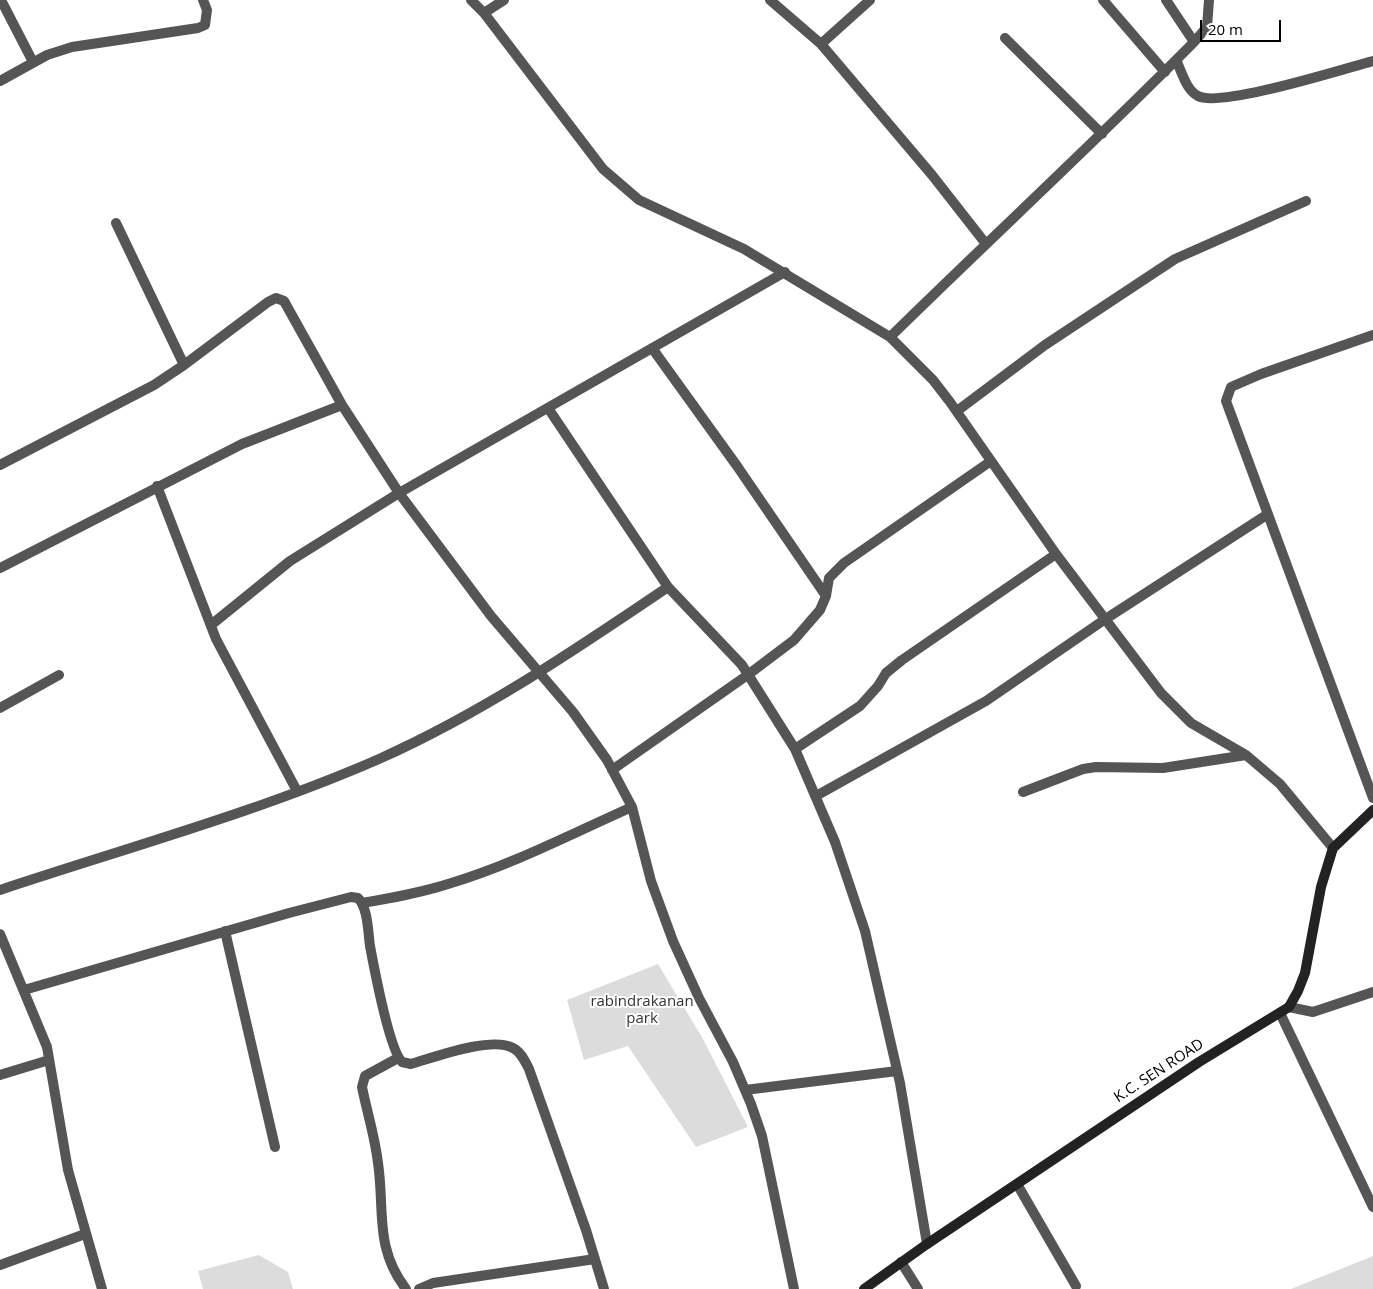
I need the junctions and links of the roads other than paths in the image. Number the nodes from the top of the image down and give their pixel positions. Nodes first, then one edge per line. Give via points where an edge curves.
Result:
1 (1, 0) edge
2 (203, 0) edge
3 (470, 0) edge
4 (504, 0) edge
5 (770, 0) edge
6 (870, 0) edge
7 (1103, 0) edge
8 (1166, 0) edge
9 (1209, 0) edge
10 (484, 13) junction
11 (1005, 38) dead end
12 (1194, 42) junction
13 (821, 44) junction
14 (1176, 60) junction
15 (1373, 61) edge
16 (33, 62) junction
17 (1165, 72) junction
18 (0, 81) edge
19 (1102, 134) junction
20 (1306, 201) dead end
21 (116, 223) dead end
22 (986, 244) junction
23 (785, 272) junction
24 (1373, 336) edge
25 (890, 337) junction
26 (652, 348) junction
27 (184, 365) junction
28 (342, 405) junction
29 (548, 408) junction
30 (957, 411) junction
31 (991, 461) junction
32 (0, 466) edge
33 (157, 486) junction
34 (399, 493) junction
35 (1268, 514) junction
36 (1056, 554) junction
37 (0, 568) edge
38 (668, 588) junction
39 (826, 596) junction
40 (1104, 620) junction
41 (211, 625) junction
42 (540, 674) junction
43 (749, 674) junction
44 (58, 675) dead end
45 (0, 708) edge
46 (795, 749) junction
47 (1246, 756) junction
48 (612, 770) junction
49 (296, 791) junction
50 (1024, 792) dead end
51 (816, 796) junction
52 (1373, 798) edge
53 (632, 807) junction
54 (1373, 810) edge
55 (1334, 848) junction
56 (0, 890) edge
57 (362, 903) junction
58 (225, 931) junction
59 (0, 934) edge
60 (24, 990) junction
61 (1373, 992) edge
62 (1289, 1007) junction
63 (1280, 1013) junction
64 (398, 1058) junction
65 (49, 1060) junction
66 (897, 1072) junction
67 (0, 1075) edge
68 (745, 1090) junction
69 (275, 1147) dead end
70 (1017, 1184) junction
71 (1373, 1207) edge
72 (85, 1234) junction
73 (927, 1244) junction
74 (594, 1258) junction
75 (901, 1262) junction
76 (0, 1265) edge
77 (1076, 1286) dead end
78 (102, 1289) edge
79 (406, 1289) edge
80 (419, 1289) edge
81 (604, 1289) edge
82 (794, 1289) edge
83 (864, 1289) edge
84 (918, 1289) edge

1 - 16 street
2 - 16 street via 207,18 205,25 198,28 72,47
3 - 10 street
4 - 10 street
5 - 13 street
6 - 13 street
7 - 17 street
8 - 12 street
9 - 12 street via 1207,26
10 - 23 street via 603,169 622,187 639,200 744,248
11 - 19 street
12 - 14 street
13 - 22 street
14 - 15 street via 1191,91 1199,97 1211,99 1252,93
14 - 17 street
16 - 18 street
17 - 19 street
19 - 22 street
20 - 30 street via 1175,259 1044,345
21 - 27 street
22 - 25 street
23 - 25 street
23 - 26 street
24 - 35 street via 1231,387 1226,401
25 - 30 street via 933,380
26 - 29 street
26 - 39 street
27 - 28 street via 268,302 280,298 290,309
27 - 32 street via 134,396
28 - 33 street via 242,444
28 - 34 street
29 - 34 street
29 - 38 street
30 - 31 street
31 - 36 street
31 - 39 street via 844,563 829,578
33 - 37 street
33 - 41 street
34 - 41 street via 290,561
34 - 42 street via 485,609
35 - 40 street
35 - 52 street
36 - 40 street
36 - 46 street via 902,660 886,673 860,706
38 - 42 street
38 - 43 street
39 - 43 street via 820,610 794,640
40 - 47 street via 1176,710 1191,723
40 - 51 street via 986,700
41 - 49 street
42 - 48 street via 573,712
42 - 49 street via 380,758
43 - 46 street
43 - 48 street
44 - 45 street
46 - 51 street
47 - 50 street via 1163,768 1096,766
47 - 55 street via 1280,784
48 - 53 street
49 - 56 street
51 - 66 street via 865,931
53 - 57 street via 480,873 413,894
53 - 68 street via 650,881 673,941
54 - 55 street, K.C. SEN ROAD
55 - 62 street, K.C. SEN ROAD via 1321,887 1305,973
57 - 58 street via 358,898 348,898
57 - 64 street
58 - 60 street
58 - 69 street
59 - 60 street
60 - 65 street
61 - 62 street via 1313,1012
62 - 63 street, K.C. SEN ROAD
63 - 70 street, K.C. SEN ROAD via 1199,1062
63 - 71 street
64 - 74 street via 411,1064 480,1046 502,1044 514,1048 522,1056
64 - 79 street via 365,1076 362,1087 378,1162 380,1217 386,1250 391,1266
65 - 67 street
65 - 72 street via 68,1170
66 - 68 street
66 - 73 street
68 - 82 street via 762,1136
70 - 73 street, K.C. SEN ROAD
70 - 77 street
72 - 76 street
72 - 78 street
73 - 75 street, K.C. SEN ROAD
74 - 80 street via 433,1283
74 - 81 street
75 - 83 street, K.C. SEN ROAD
75 - 84 street

